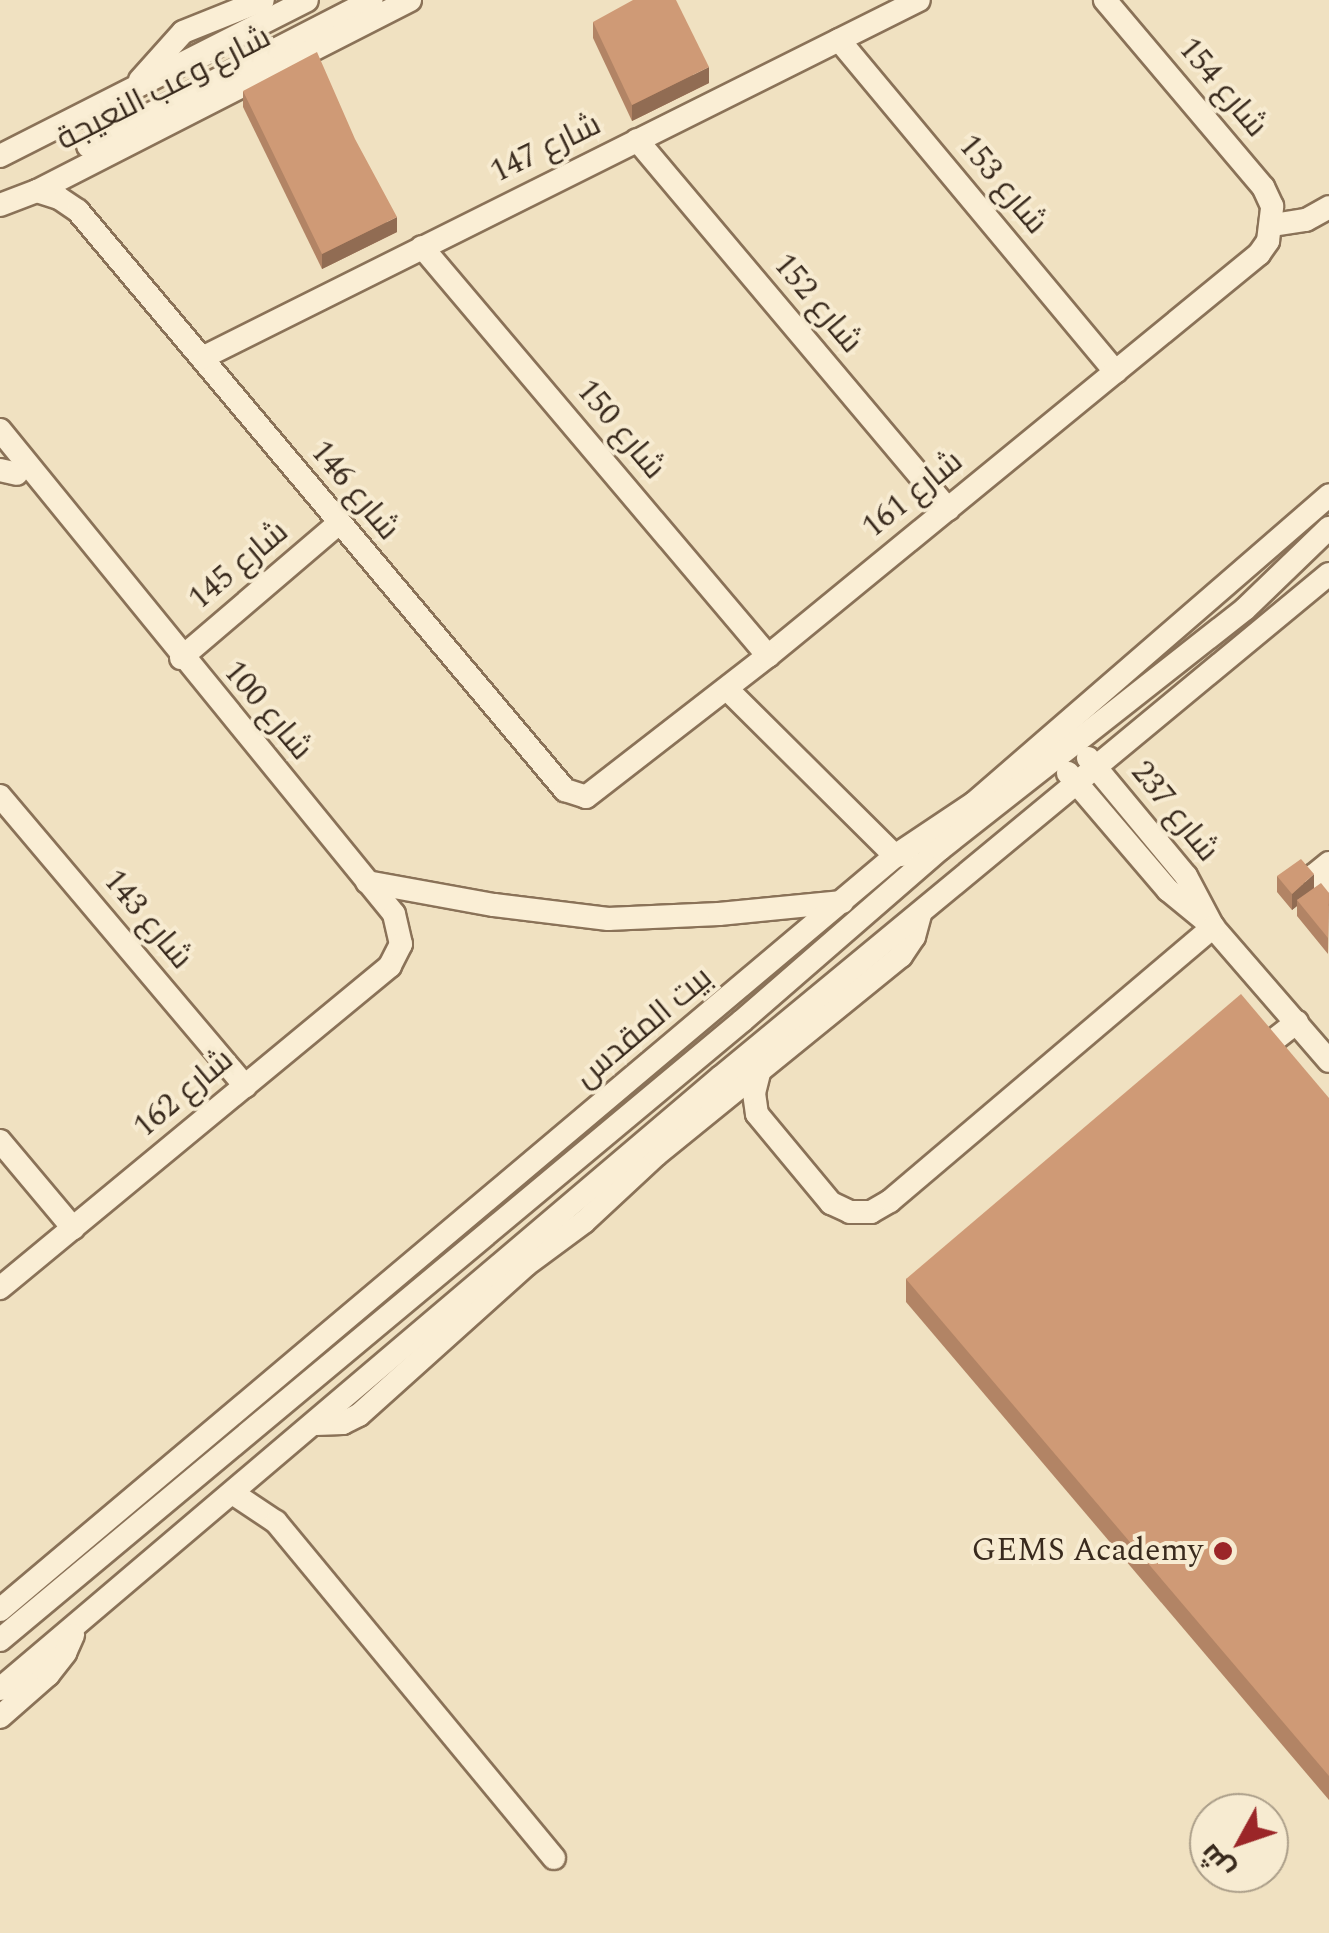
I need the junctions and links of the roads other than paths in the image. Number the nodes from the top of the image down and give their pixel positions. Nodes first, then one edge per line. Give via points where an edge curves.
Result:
1 (263, 0) edge
2 (307, 0) edge
3 (372, 0) edge
4 (410, 0) edge
5 (919, 0) edge
6 (1105, 0) edge
7 (839, 40) junction
8 (134, 86) junction
9 (637, 140) junction
10 (6, 153) edge
11 (89, 162) junction
12 (0, 190) edge
13 (37, 191) junction
14 (0, 205) edge
15 (1329, 207) edge
16 (86, 220) junction
17 (1273, 225) junction
18 (422, 247) junction
19 (202, 358) junction
20 (1116, 372) junction
21 (0, 430) edge
22 (0, 455) edge
23 (8, 472) edge
24 (1324, 500) edge
25 (948, 509) junction
26 (339, 523) junction
27 (73, 524) junction
28 (1320, 536) edge
29 (1323, 585) edge
30 (768, 656) junction
31 (181, 658) junction
32 (728, 689) junction
33 (1075, 743) junction
34 (1056, 759) junction
35 (1096, 767) junction
36 (1076, 782) junction
37 (0, 796) edge
38 (578, 797) joint
39 (940, 849) junction
40 (895, 856) junction
41 (1329, 863) edge
42 (367, 882) junction
43 (1329, 894) edge
44 (842, 902) junction
45 (920, 915) junction
46 (1214, 928) junction
47 (401, 944) joint
48 (1297, 1022) junction
49 (1329, 1061) edge
50 (760, 1069) junction
51 (1243, 1070) edge
52 (245, 1086) junction
53 (716, 1106) junction
54 (757, 1114) junction
55 (0, 1141) edge
56 (73, 1228) junction
57 (0, 1288) edge
58 (397, 1310) junction
59 (316, 1424) junction
60 (270, 1464) junction
61 (234, 1494) junction
62 (276, 1522) junction
63 (0, 1610) edge
64 (76, 1626) junction
65 (0, 1640) edge
66 (0, 1689) edge
67 (0, 1717) edge
68 (554, 1858) dead end

1 - 8 street via 183,32
2 - 8 street, شارع وعب النعيجة
3 - 12 street, شارع وعب النعيجة
4 - 11 street, شارع وعب النعيجة
5 - 7 street, شارع 147
6 - 17 street, شارع 154 via 1263,187
7 - 9 street, شارع 147
7 - 20 street, شارع 153
8 - 10 street, شارع وعب النعيجة
9 - 18 street, شارع 147
9 - 25 street, شارع 152
11 - 13 street, شارع وعب النعيجة
11 - 16 street via 82,187
13 - 14 street, شارع وعب النعيجة
13 - 16 street, شارع 146 via 59,198
15 - 17 street via 1306,220
16 - 19 street, شارع 146
17 - 20 street, شارع 161 via 1259,254
18 - 19 street, شارع 147
18 - 30 street, شارع 150
19 - 26 street, شارع 146
20 - 25 street, شارع 161
21 - 27 street, شارع 100
22 - 23 street, شارع 100
23 - 27 street, شارع 100
24 - 28 street
24 - 40 street, بيت المقدس via 974,803
25 - 30 street, شارع 161
26 - 31 street, شارع 145
26 - 38 street, شارع 146 via 565,790
27 - 31 street, شارع 100
28 - 33 street, بيت المقدس via 1245,609
29 - 35 street
30 - 32 street, شارع 161
31 - 42 street, شارع 100
32 - 38 street, شارع 161 via 599,792
32 - 40 street
33 - 34 street, بيت المقدس
33 - 35 street, شارع 237
34 - 36 street, شارع 237
34 - 39 street, بيت المقدس
35 - 36 street
35 - 46 street, شارع 237 via 1186,876
36 - 45 street
36 - 46 street, شارع 237 via 1168,890
37 - 52 street, شارع 143
39 - 40 street
39 - 58 street, بيت المقدس
40 - 44 street, بيت المقدس
41 - 43 street via 1314,875
42 - 44 street via 608,919
42 - 47 street, شارع 100 via 394,914
44 - 63 street, بيت المقدس
45 - 50 street via 901,956
45 - 59 street
46 - 48 street, شارع 237
46 - 54 street via 881,1208 860,1213 831,1203
47 - 52 street, شارع 162 via 390,966
48 - 49 street, شارع 237
48 - 51 street
50 - 53 street
50 - 54 street
52 - 56 street, شارع 162
53 - 54 street
53 - 59 street via 359,1415
55 - 56 street
56 - 57 street, شارع 162
58 - 61 street via 351,1367 246,1456
58 - 65 street, بيت المقدس
59 - 60 street
60 - 61 street
60 - 62 street via 266,1484
61 - 62 street
61 - 64 street
62 - 68 street
64 - 66 street
64 - 67 street via 48,1675

